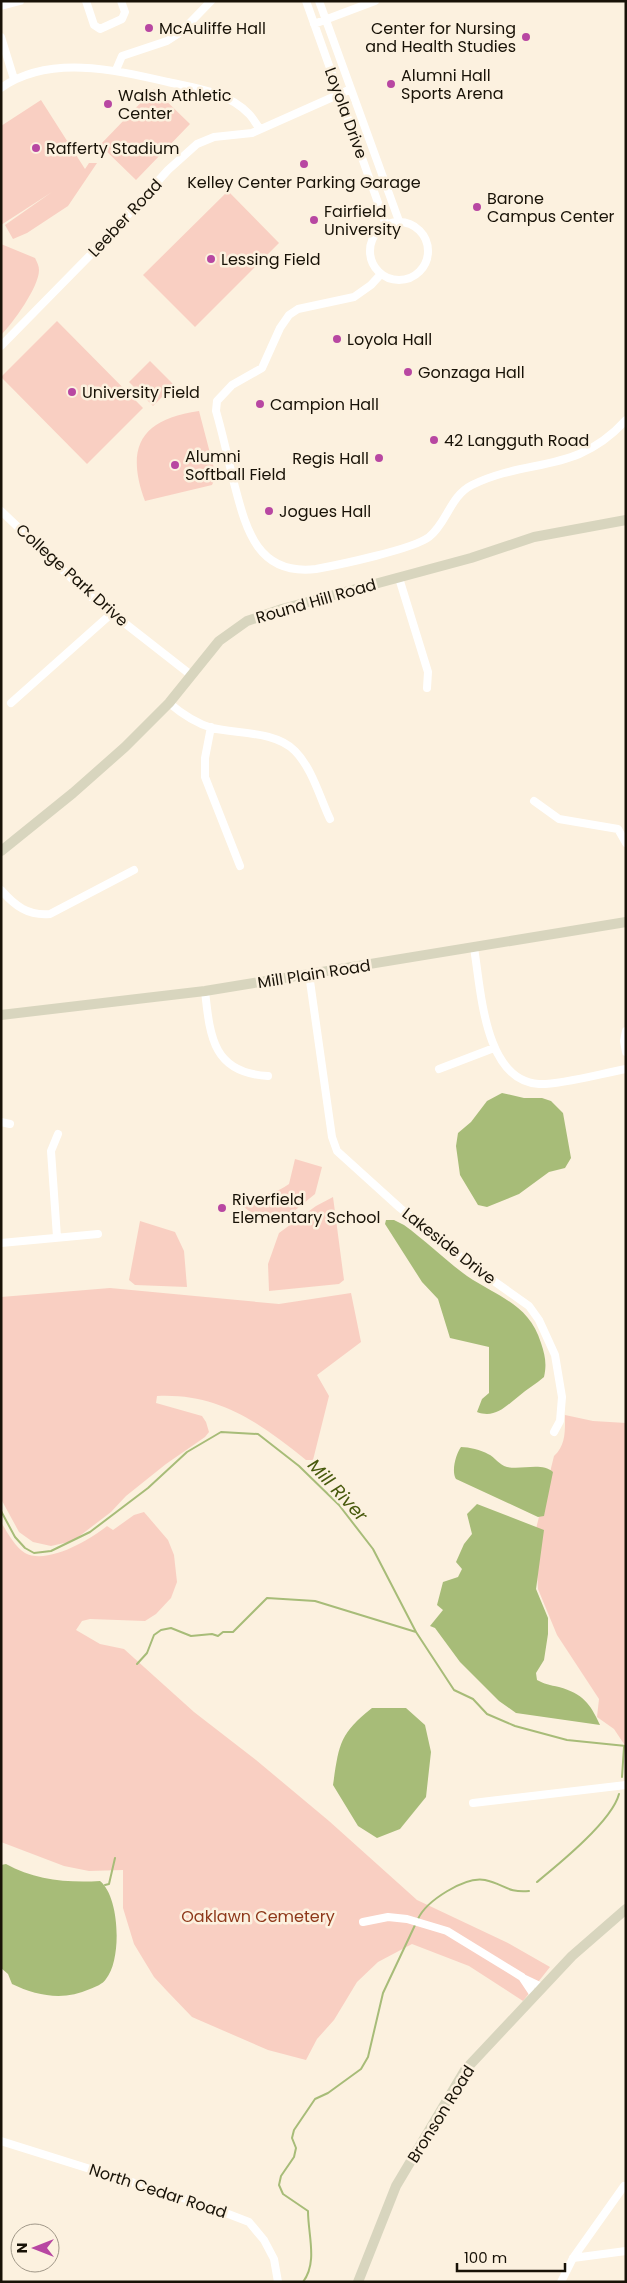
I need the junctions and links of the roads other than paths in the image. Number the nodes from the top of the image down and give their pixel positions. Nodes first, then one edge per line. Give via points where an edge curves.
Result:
1 (20, 1) edge
2 (86, 1) edge
3 (121, 1) edge
4 (211, 1) edge
5 (306, 1) edge
6 (319, 1) edge
7 (375, 1) edge
8 (1, 6) edge
9 (326, 19) junction
10 (314, 24) junction
11 (1, 37) edge
12 (116, 70) junction
13 (14, 79) junction
14 (1, 88) edge
15 (351, 89) junction
16 (339, 94) junction
17 (260, 129) junction
18 (399, 222) junction
19 (386, 224) junction
20 (381, 274) junction
21 (1, 346) edge
22 (626, 420) edge
23 (1, 511) edge
24 (626, 520) edge
25 (399, 578) junction
26 (112, 614) junction
27 (191, 675) junction
28 (428, 688) dead end
29 (12, 703) dead end
30 (169, 703) junction
31 (211, 728) junction
32 (534, 801) dead end
33 (330, 820) dead end
34 (626, 842) edge
35 (1, 851) edge
36 (240, 866) dead end
37 (134, 870) dead end
38 (1, 890) edge
39 (626, 922) edge
40 (474, 948) junction
41 (309, 974) junction
42 (205, 992) junction
43 (1, 1015) edge
44 (626, 1031) edge
45 (494, 1048) junction
46 (626, 1052) edge
47 (439, 1069) dead end
48 (626, 1069) edge
49 (268, 1076) dead end
50 (58, 1134) dead end
51 (98, 1234) dead end
52 (57, 1237) junction
53 (1, 1243) edge
54 (554, 1432) dead end
55 (626, 1785) edge
56 (473, 1803) dead end
57 (626, 1909) edge
58 (363, 1922) dead end
59 (522, 1977) junction
60 (542, 1987) junction
61 (534, 1996) junction
62 (1, 2141) edge
63 (625, 2188) edge
64 (626, 2251) edge
65 (573, 2258) junction
66 (278, 2282) edge
67 (358, 2282) edge
68 (561, 2282) edge

1 - 8 street
2 - 3 street via 94,25 100,28 125,16
4 - 12 street via 167,41 122,56
5 - 10 street, Loyola Drive
6 - 9 street, Loyola Drive
7 - 9 street
9 - 10 street
9 - 15 street, Loyola Drive
10 - 16 street, Loyola Drive
11 - 13 street
12 - 13 street via 44,71
12 - 17 street via 211,91 245,111
13 - 14 street
15 - 16 street, Leeber Road
15 - 18 street, Loyola Drive
16 - 17 street, Leeber Road
16 - 19 street, Loyola Drive
17 - 21 street, Leeber Road via 206,140 188,151
18 - 19 street
18 - 20 street via 410,223 425,237 428,246 426,261 418,274 410,279 390,279
19 - 20 street via 377,232 370,249 370,258
20 - 22 street via 354,297 298,309 288,315 262,368 232,385 217,402 216,412 249,536 268,558 302,571 414,544 429,537 460,492 496,476 582,454 602,442
23 - 26 street, College Park Drive
24 - 25 main road, Round Hill Road via 541,535
25 - 27 main road, Round Hill Road via 247,621 219,641
25 - 28 street via 428,672
26 - 27 street, College Park Drive
26 - 29 street
27 - 30 main road, Round Hill Road
30 - 31 street via 187,717
30 - 35 main road, Round Hill Road via 73,793
31 - 33 street via 270,738 290,747 302,762
31 - 36 street via 204,777
32 - 34 street via 559,819 618,829
37 - 38 street via 50,914 22,910
39 - 40 main road, Mill Plain Road
40 - 41 main road, Mill Plain Road
40 - 45 street
41 - 42 main road, Mill Plain Road
41 - 54 street, Lakeside Drive via 332,1137 337,1151 400,1208 528,1306 547,1334 555,1355 562,1397 560,1421
42 - 43 main road, Mill Plain Road
42 - 49 street via 212,1039 219,1054 243,1072
44 - 46 street
45 - 47 street
45 - 48 street via 507,1069 534,1084
50 - 52 street via 51,1152
51 - 52 street
52 - 53 street
55 - 56 street
57 - 60 main road, Bronson Road
58 - 59 street via 388,1917 423,1922 447,1931
59 - 60 street
59 - 61 street
60 - 61 main road, Bronson Road
61 - 67 main road, Bronson Road via 465,2070 396,2186
62 - 66 street, North Cedar Road via 249,2222 274,2259
63 - 65 street
64 - 65 street
65 - 68 street

